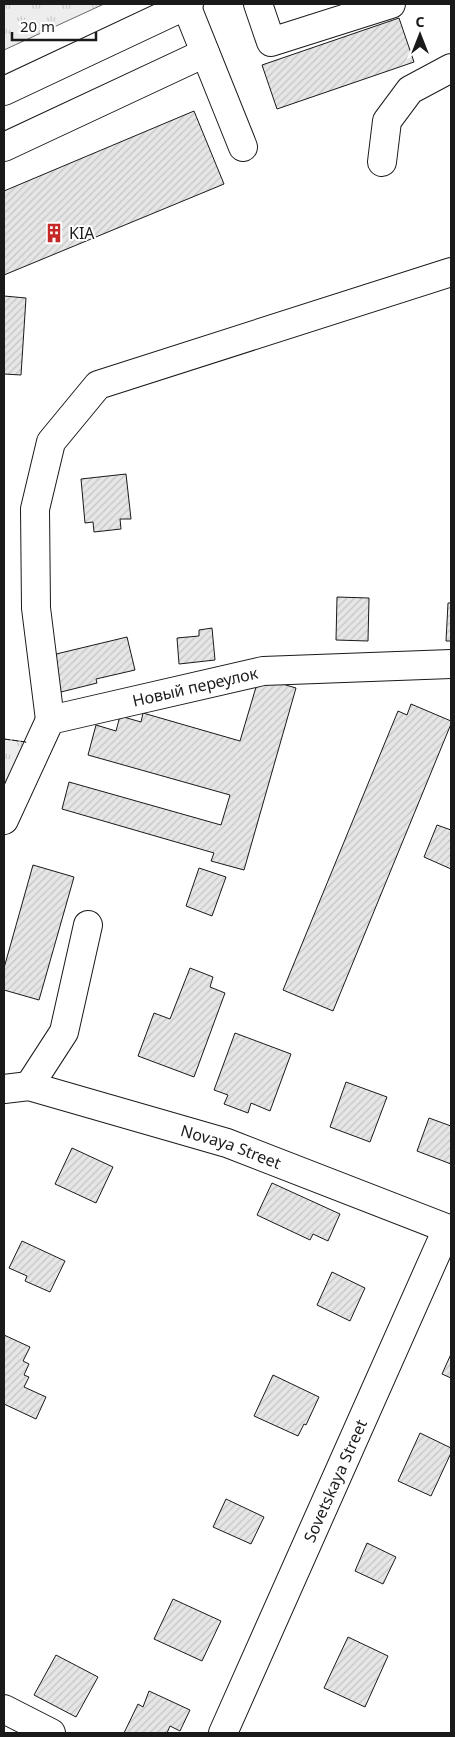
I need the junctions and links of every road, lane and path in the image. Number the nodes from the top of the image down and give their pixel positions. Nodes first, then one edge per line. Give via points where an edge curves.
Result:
1 (188, 4) edge
2 (258, 4) edge
3 (391, 4) edge
4 (205, 53) junction
5 (451, 68) edge
6 (4, 91) edge
7 (4, 147) edge
8 (243, 147) dead end
9 (382, 162) dead end
10 (451, 272) edge
11 (451, 664) edge
12 (50, 720) junction
13 (4, 820) edge
14 (88, 925) dead end
15 (16, 1088) edge
16 (449, 1229) edge
17 (4, 1709) edge
18 (51, 1733) edge
19 (223, 1733) edge

1 - 4 street
1 - 6 street
2 - 3 street via 271,42
4 - 7 street
4 - 8 street
5 - 9 street via 410,90 398,105 387,121
10 - 12 street via 98,385 51,442 35,509 36,608
11 - 12 street, Новый переулок via 263,671
12 - 13 street
14 - 15 street via 64,1032
15 - 16 street, Novaya Street via 227,1143
16 - 19 street, Sovetskaya Street
17 - 18 street

